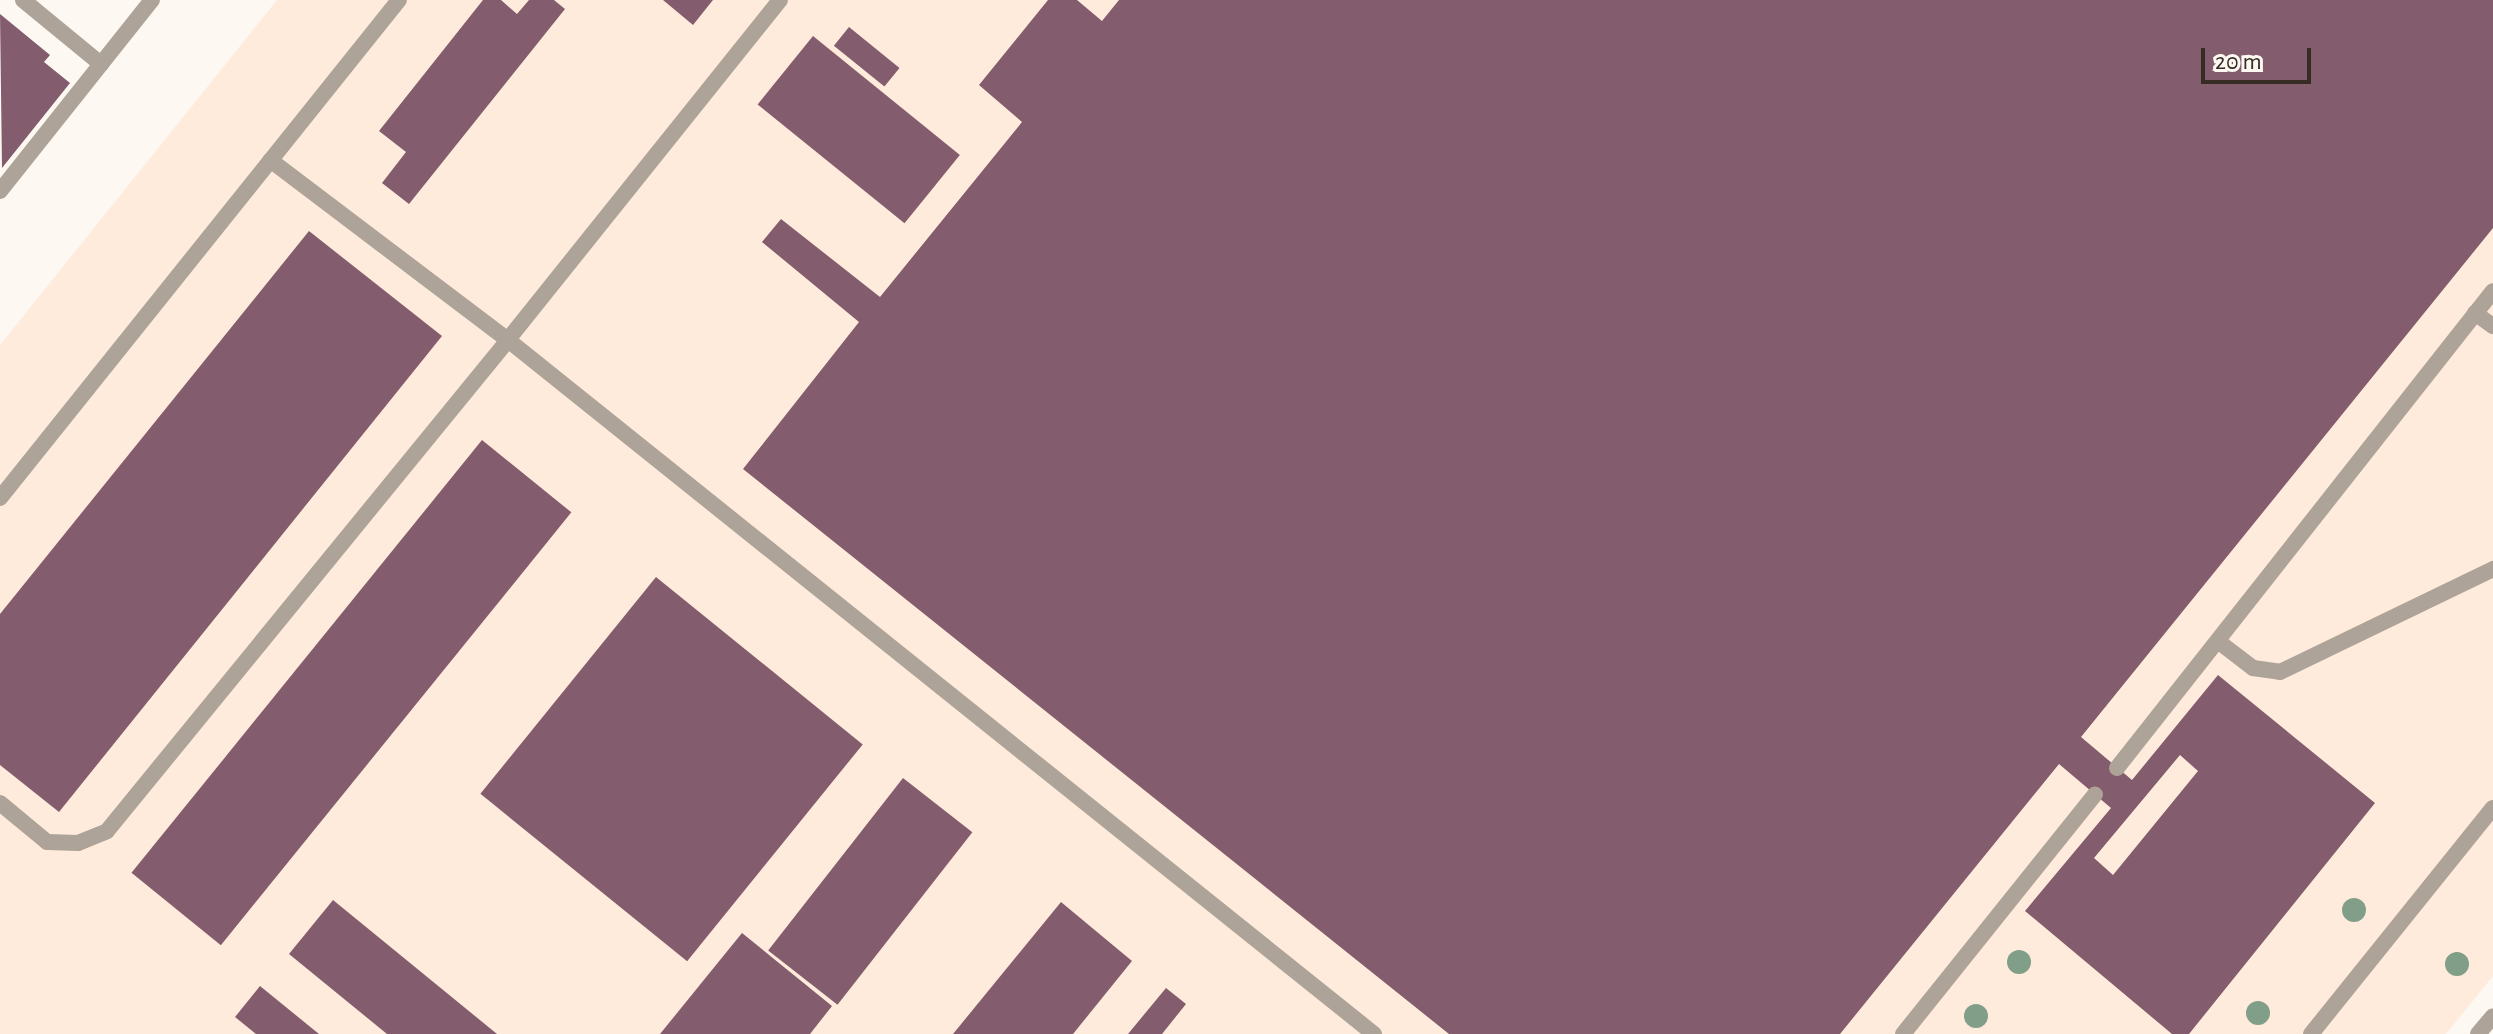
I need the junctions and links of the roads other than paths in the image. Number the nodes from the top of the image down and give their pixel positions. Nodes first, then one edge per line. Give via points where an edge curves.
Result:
1 (23, 0) edge
2 (152, 0) edge
3 (399, 0) edge
4 (780, 0) edge
5 (101, 64) junction
6 (270, 160) junction
7 (0, 191) edge
8 (2493, 291) edge
9 (2475, 313) junction
10 (2493, 326) edge
11 (508, 340) junction
12 (0, 498) edge
13 (2493, 569) edge
14 (2219, 642) junction
15 (2117, 768) dead end
16 (2095, 794) dead end
17 (0, 803) edge
18 (2493, 808) edge
19 (2493, 1016) edge
20 (1374, 1034) edge
21 (1903, 1034) edge
22 (2311, 1034) edge
23 (2478, 1034) edge

1 - 5 lane
2 - 5 lane
3 - 6 lane
4 - 11 lane
5 - 7 lane
6 - 11 lane
6 - 12 lane
8 - 9 lane
9 - 10 lane
9 - 14 lane
11 - 17 lane via 107,831 78,843 47,842
11 - 20 lane
13 - 14 lane via 2280,672 2253,668
14 - 15 lane
16 - 21 lane
18 - 22 lane
19 - 23 lane

